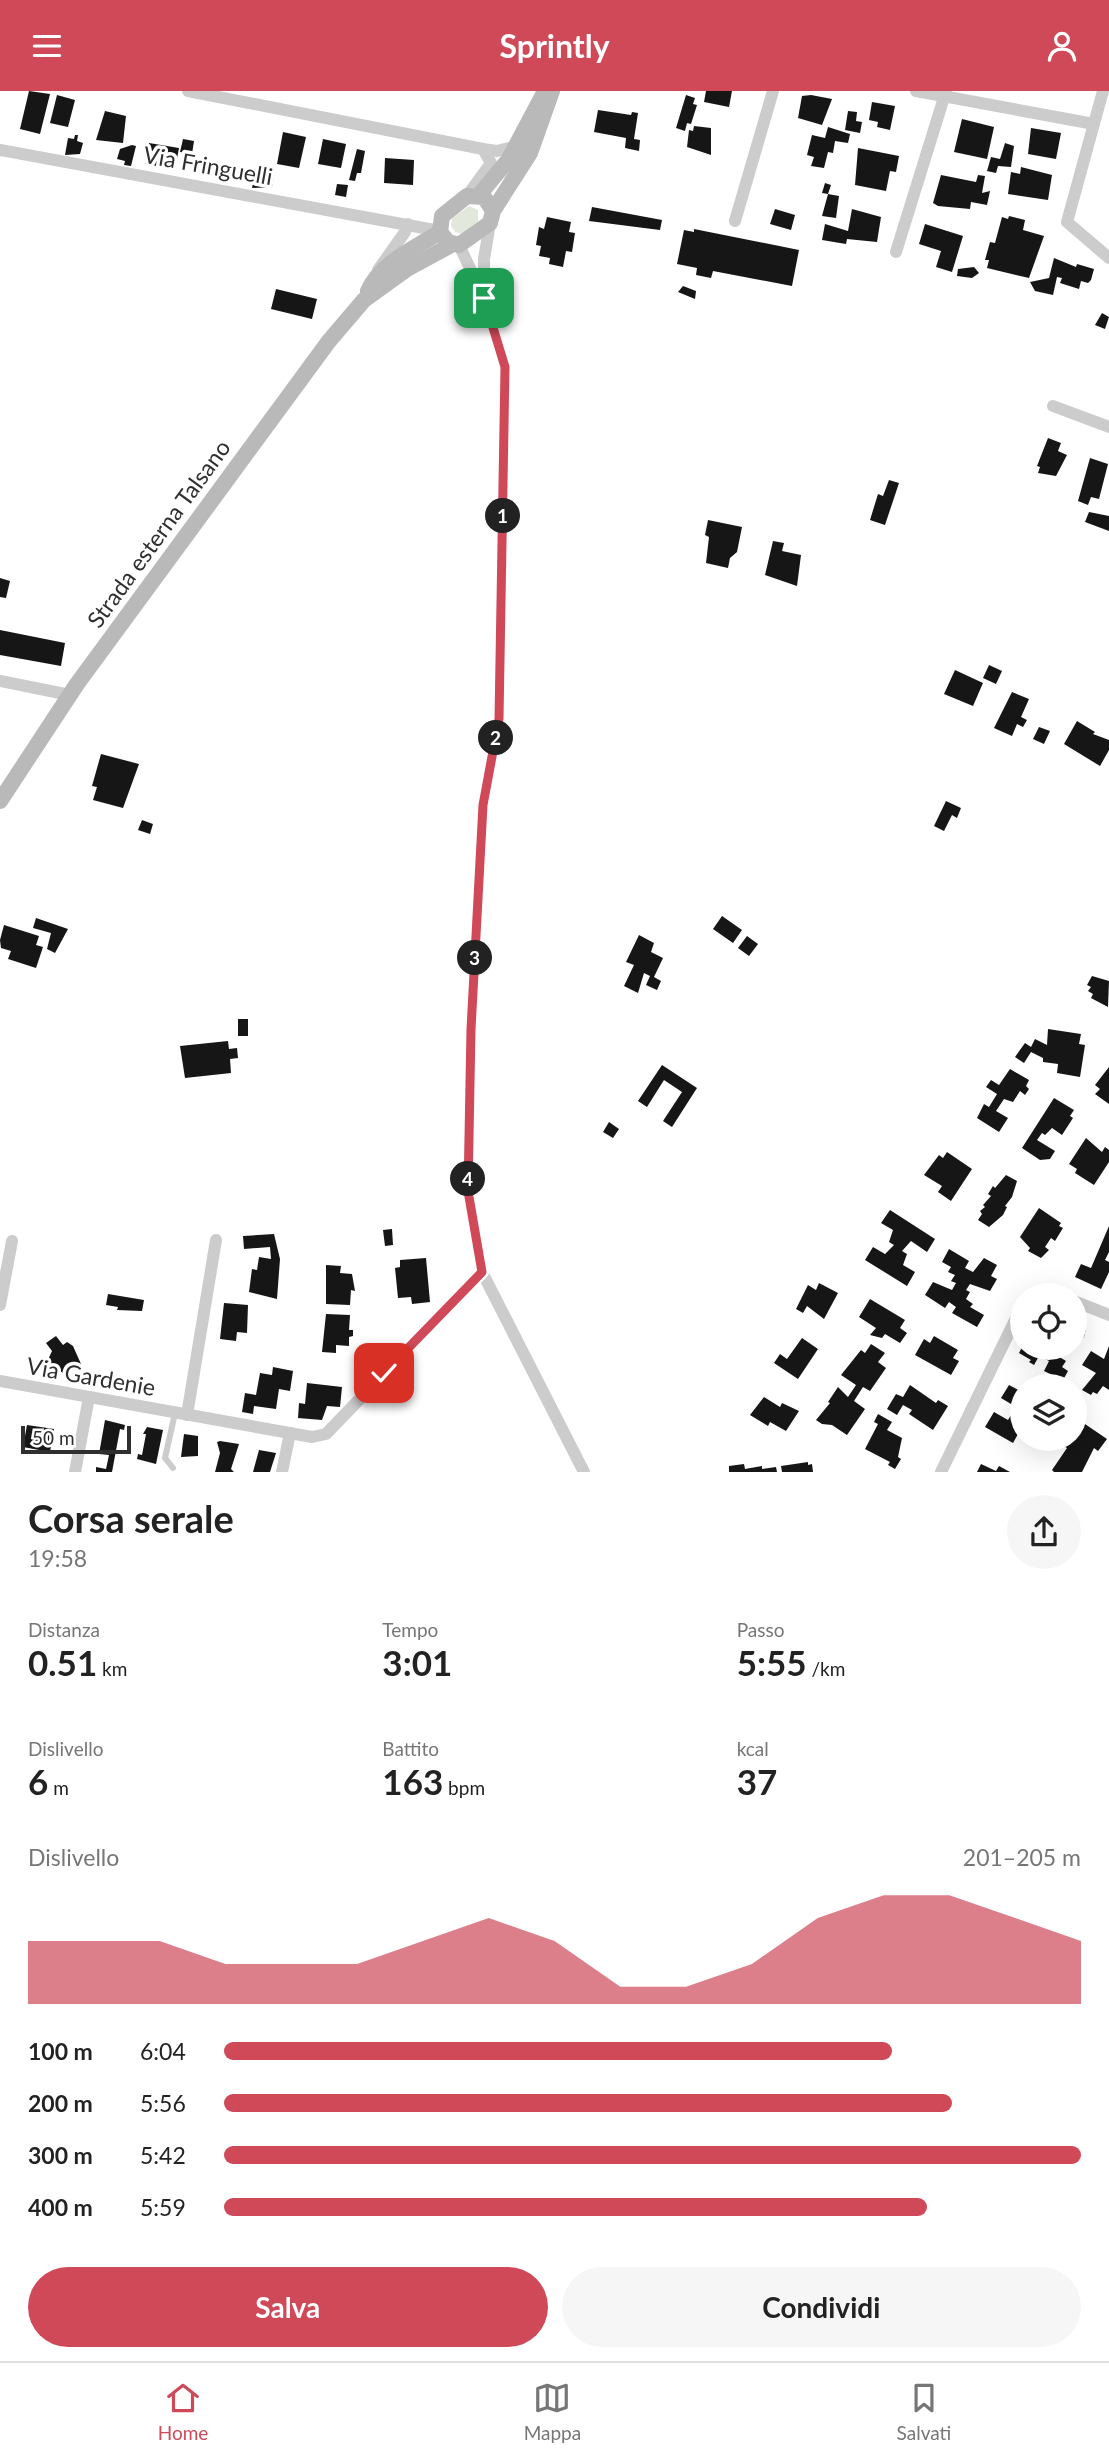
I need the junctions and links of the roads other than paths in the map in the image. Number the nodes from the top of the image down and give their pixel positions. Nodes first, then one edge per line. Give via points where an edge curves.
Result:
1 (188, 91) edge
2 (545, 91) edge
3 (552, 91) edge
4 (773, 91) edge
5 (916, 91) edge
6 (1103, 91) edge
7 (945, 94) edge
8 (1094, 124) junction
9 (517, 146) junction
10 (483, 149) junction
11 (0, 150) edge
12 (473, 195) junction
13 (491, 217) junction
14 (735, 221) dead end
15 (408, 224) junction
16 (441, 226) junction
17 (456, 245) junction
18 (896, 252) dead end
19 (1109, 258) edge
20 (372, 282) junction
21 (484, 298) junction
22 (364, 299) junction
23 (1053, 406) dead end
24 (1109, 427) edge
25 (0, 681) edge
26 (70, 695) junction
27 (0, 801) edge
28 (216, 1240) dead end
29 (12, 1241) dead end
30 (482, 1272) junction
31 (0, 1305) edge
32 (1087, 1306) edge
33 (1109, 1315) edge
34 (1010, 1331) edge
35 (0, 1381) edge
36 (89, 1397) junction
37 (181, 1414) junction
38 (290, 1433) junction
39 (173, 1468) dead end
40 (75, 1472) edge
41 (282, 1472) edge
42 (584, 1472) edge
43 (941, 1472) edge

1 - 10 street
2 - 9 street
3 - 13 street via 530,153
4 - 14 street
5 - 7 street
6 - 8 street
7 - 8 street
7 - 18 street
8 - 19 street via 1067,222
9 - 10 street
9 - 12 street via 491,184
10 - 12 street via 491,163
11 - 15 street, Via Fringuelli
12 - 13 street via 488,201
12 - 16 street, Strada esterna Talsano
13 - 17 street, Strada esterna Talsano
13 - 21 street
15 - 16 street
15 - 20 street
16 - 17 street
16 - 20 street, Strada esterna Talsano
17 - 21 street
17 - 22 street, Strada esterna Talsano via 407,269
20 - 22 street, Strada esterna Talsano
21 - 30 street via 505,367 499,719 483,805 471,1043 468,1191
22 - 26 street, Strada esterna Talsano
23 - 24 street
25 - 26 street
26 - 27 street, Strada esterna Talsano
28 - 37 street
29 - 31 street
30 - 38 street, Via Gardenie via 326,1434
30 - 42 street
32 - 33 street
34 - 43 street
35 - 36 street, Via Gardenie
36 - 37 street, Via Gardenie
36 - 40 street
37 - 38 street, Via Gardenie
37 - 39 lane via 165,1458
38 - 41 street

